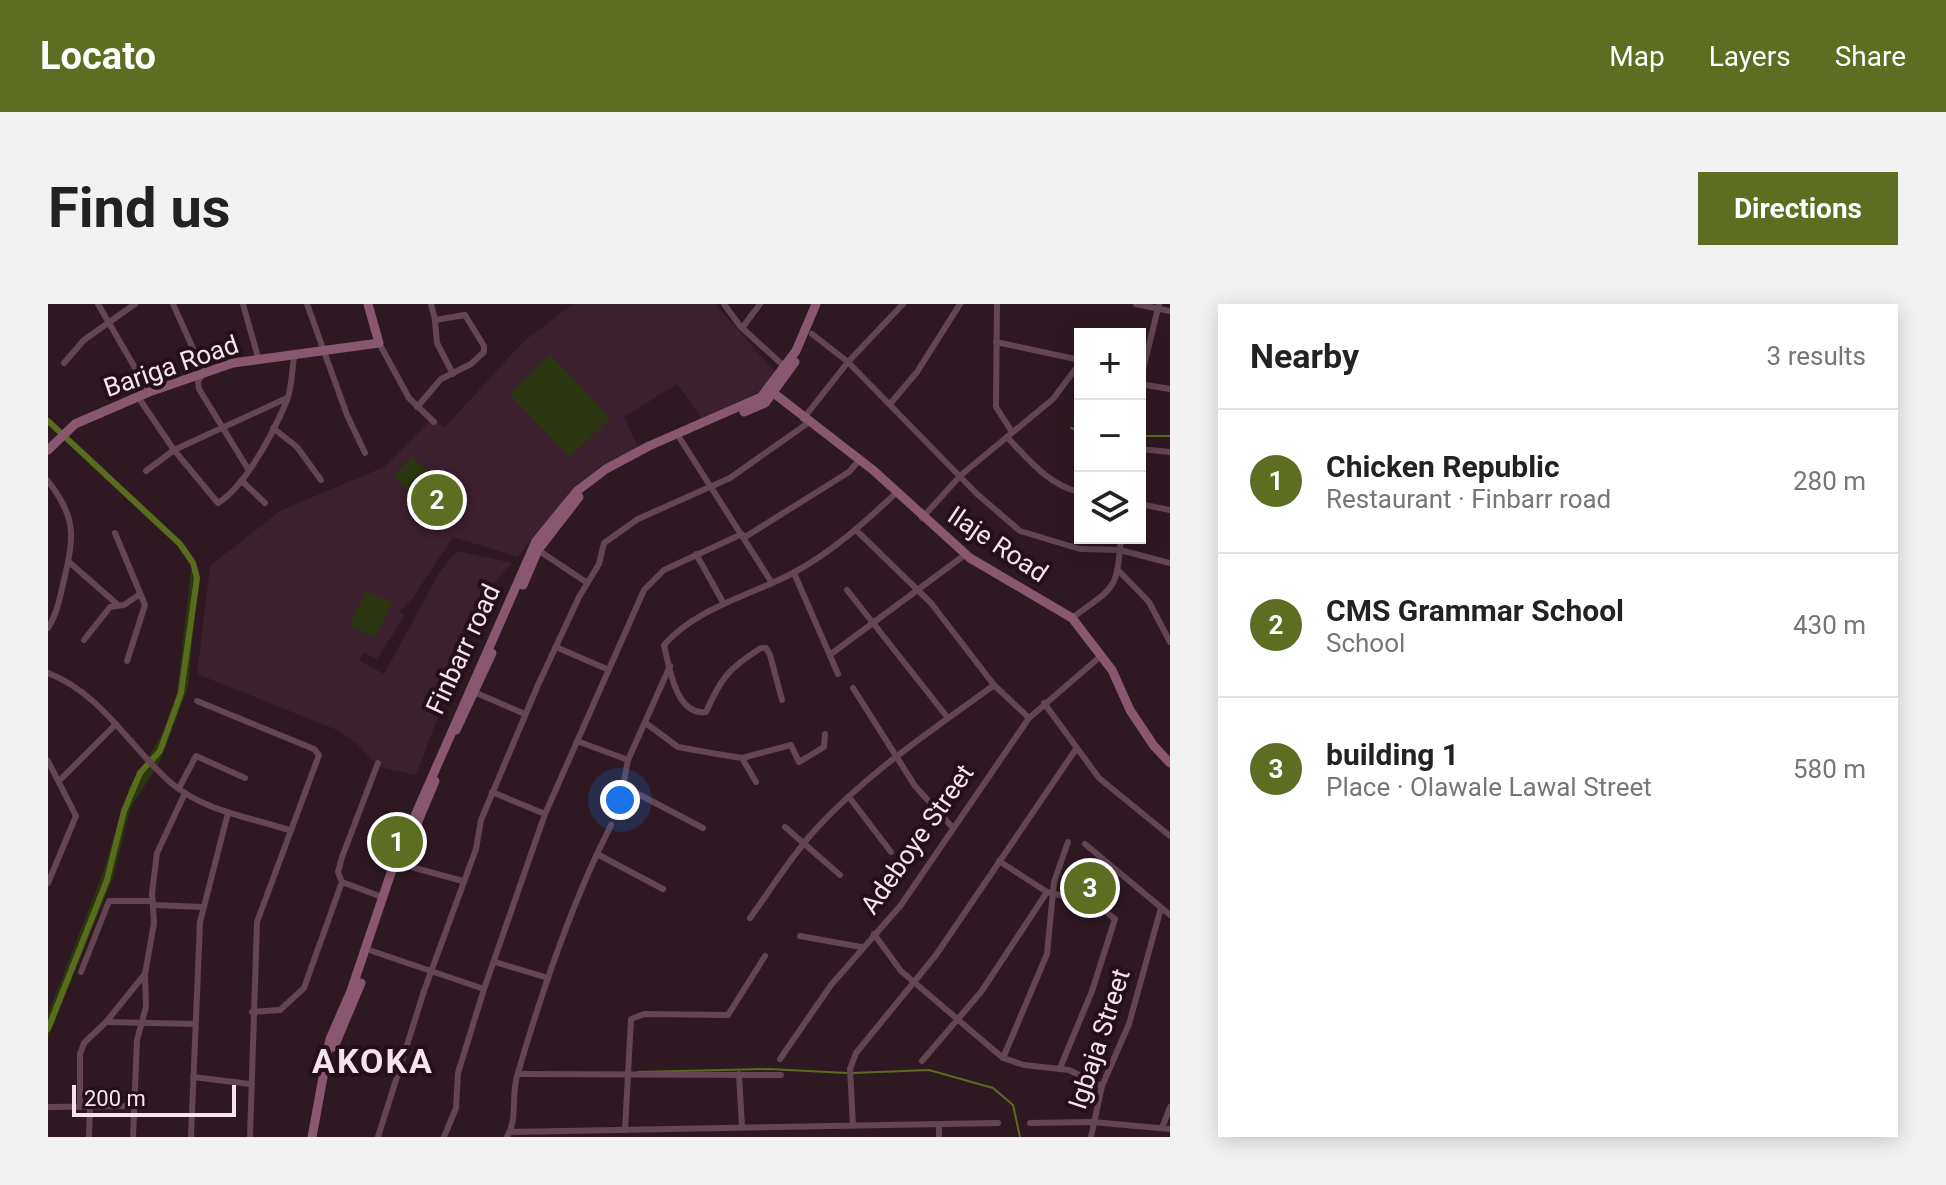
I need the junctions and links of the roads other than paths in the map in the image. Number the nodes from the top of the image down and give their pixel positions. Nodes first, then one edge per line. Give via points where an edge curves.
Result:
1 (98, 304) edge
2 (135, 304) edge
3 (173, 304) edge
4 (243, 304) edge
5 (307, 304) edge
6 (368, 304) edge
7 (431, 304) edge
8 (724, 304) edge
9 (760, 304) edge
10 (819, 304) edge
11 (903, 304) edge
12 (960, 304) edge
13 (997, 304) edge
14 (1136, 304) edge
15 (1158, 307) edge
16 (1170, 311) edge
17 (435, 320) junction
18 (109, 323) junction
19 (742, 328) junction
20 (812, 334) junction
21 (996, 342) junction
22 (379, 343) junction
23 (324, 351) junction
24 (294, 357) junction
25 (1146, 358) edge
26 (259, 361) junction
27 (1074, 361) edge
28 (848, 362) junction
29 (64, 363) dead end
30 (786, 369) junction
31 (1074, 370) edge
32 (204, 373) junction
33 (453, 374) junction
34 (1146, 384) edge
35 (1170, 389) edge
36 (771, 391) junction
37 (149, 392) junction
38 (138, 397) junction
39 (289, 397) junction
40 (890, 404) junction
41 (417, 407) junction
42 (805, 421) junction
43 (434, 422) dead end
44 (221, 428) junction
45 (273, 428) junction
46 (1009, 434) junction
47 (679, 437) junction
48 (52, 443) edge
49 (174, 450) junction
50 (1146, 450) edge
51 (1170, 452) edge
52 (365, 453) dead end
53 (860, 459) junction
54 (248, 469) junction
55 (146, 471) dead end
56 (961, 475) junction
57 (321, 480) dead end
58 (48, 481) edge
59 (243, 482) junction
60 (710, 488) junction
61 (1074, 491) edge
62 (896, 493) junction
63 (265, 503) dead end
64 (1146, 505) edge
65 (1170, 510) edge
66 (922, 518) junction
67 (856, 530) junction
68 (115, 533) dead end
69 (743, 535) junction
70 (1120, 544) edge
71 (538, 550) junction
72 (1120, 550) junction
73 (696, 554) junction
74 (966, 554) junction
75 (69, 562) junction
76 (1170, 563) edge
77 (1119, 571) junction
78 (794, 573) junction
79 (586, 582) junction
80 (772, 583) junction
81 (847, 590) dead end
82 (919, 590) junction
83 (140, 594) junction
84 (117, 604) junction
85 (724, 604) junction
86 (1072, 618) junction
87 (874, 625) junction
88 (48, 628) edge
89 (84, 640) dead end
90 (1170, 642) edge
91 (556, 647) junction
92 (831, 654) junction
93 (1102, 655) junction
94 (127, 661) dead end
95 (670, 666) junction
96 (609, 670) junction
97 (48, 673) edge
98 (838, 674) dead end
99 (994, 685) junction
100 (853, 688) dead end
101 (474, 692) junction
102 (782, 700) dead end
103 (197, 701) dead end
104 (1044, 703) junction
105 (525, 714) junction
106 (948, 718) junction
107 (1029, 718) junction
108 (116, 724) junction
109 (647, 724) junction
110 (825, 734) dead end
111 (577, 741) junction
112 (1076, 749) junction
113 (1166, 752) edge
114 (895, 757) junction
115 (742, 758) junction
116 (628, 760) junction
117 (48, 761) edge
118 (378, 763) dead end
119 (1170, 763) edge
120 (245, 778) dead end
121 (60, 780) junction
122 (756, 782) dead end
123 (182, 790) junction
124 (492, 792) junction
125 (849, 797) junction
126 (228, 813) junction
127 (545, 814) junction
128 (414, 822) junction
129 (611, 825) dead end
130 (785, 827) dead end
131 (703, 828) dead end
132 (953, 828) junction
133 (289, 830) junction
134 (1170, 836) edge
135 (1068, 842) dead end
136 (803, 844) junction
137 (1085, 844) dead end
138 (891, 852) dead end
139 (597, 854) junction
140 (999, 861) junction
141 (400, 864) junction
142 (840, 875) dead end
143 (463, 881) junction
144 (342, 882) junction
145 (48, 883) edge
146 (663, 889) dead end
147 (1050, 893) junction
148 (382, 897) junction
149 (153, 903) junction
150 (202, 907) junction
151 (1161, 908) junction
152 (1170, 915) edge
153 (750, 918) dead end
154 (874, 934) junction
155 (800, 936) dead end
156 (861, 947) junction
157 (372, 951) junction
158 (765, 956) dead end
159 (495, 962) junction
160 (431, 971) junction
161 (81, 972) dead end
162 (145, 974) junction
163 (548, 978) junction
164 (913, 981) junction
165 (484, 989) junction
166 (252, 1012) junction
167 (956, 1021) junction
168 (106, 1022) junction
169 (140, 1024) junction
170 (195, 1024) junction
171 (1003, 1058) junction
172 (780, 1059) dead end
173 (922, 1061) dead end
174 (1060, 1068) junction
175 (628, 1072) junction
176 (518, 1074) junction
177 (739, 1074) junction
178 (781, 1075) dead end
179 (193, 1077) junction
180 (250, 1084) junction
181 (1102, 1086) junction
182 (136, 1106) junction
183 (48, 1107) edge
184 (80, 1107) junction
185 (1170, 1107) edge
186 (90, 1108) junction
187 (1092, 1122) junction
188 (998, 1123) dead end
189 (1030, 1123) dead end
190 (939, 1124) junction
191 (853, 1125) junction
192 (742, 1127) junction
193 (814, 1127) junction
194 (1166, 1128) edge
195 (625, 1130) junction
196 (702, 1133) edge
197 (509, 1134) edge
198 (89, 1137) edge
199 (133, 1137) edge
200 (191, 1137) edge
201 (250, 1137) edge
202 (312, 1137) edge
203 (318, 1137) edge
204 (378, 1137) edge
205 (444, 1137) edge
206 (815, 1137) edge
207 (939, 1137) edge
208 (1091, 1137) edge

1 - 18 street
2 - 18 street
3 - 32 street
4 - 26 street
5 - 23 street
6 - 22 main road
7 - 17 street
8 - 19 street
9 - 19 street
10 - 20 main road, Finbarr road
10 - 30 main road, Finbarr road
11 - 28 street
12 - 40 street
13 - 21 street
14 - 15 street
15 - 16 street
15 - 25 street
17 - 33 street via 437,343
17 - 33 street via 465,315 484,346 471,364
18 - 29 street
18 - 37 street
19 - 30 street
20 - 28 street
20 - 30 main road, Finbarr road
21 - 27 street
21 - 46 street via 996,407
22 - 23 main road, Bariga Road
22 - 41 street
23 - 24 main road, Bariga Road
23 - 52 street
24 - 26 main road, Bariga Road
24 - 39 street
26 - 32 main road, Bariga Road
28 - 40 street
28 - 42 street
30 - 36 main road, Finbarr road
31 - 46 street via 1053,399
32 - 37 main road, Bariga Road
32 - 44 street via 199,389
33 - 41 street via 441,379
34 - 35 street
36 - 42 main road, Ilaje Road
36 - 47 main road, Finbarr road via 759,407
36 - 128 main road, Finbarr road via 622,459 577,491 555,515 536,541
37 - 38 main road, Bariga Road
38 - 48 main road, Bariga Road via 75,424
38 - 49 street
39 - 44 street
39 - 45 street
40 - 56 street
41 - 43 street
42 - 53 main road, Ilaje Road
42 - 60 street
44 - 49 street
44 - 54 street
45 - 54 street
45 - 57 street via 297,447
46 - 56 street
46 - 61 street via 1048,477
47 - 60 street
47 - 71 main road, Finbarr road via 595,484
49 - 55 street
49 - 59 street via 218,503
50 - 51 street
53 - 62 main road, Ilaje Road
53 - 69 street via 849,472
54 - 59 street
56 - 66 street
56 - 72 street via 1006,521 1031,537 1080,549
58 - 75 street via 71,521
59 - 63 street
60 - 69 street
60 - 79 street via 638,519 607,539
62 - 66 main road, Ilaje Road
62 - 67 street
64 - 65 street
66 - 74 main road, Ilaje Road
67 - 78 street
67 - 82 street
68 - 83 street
69 - 73 street
69 - 80 street
70 - 72 street
71 - 79 street
71 - 101 main road, Finbarr road
72 - 76 street
72 - 77 street
73 - 85 street
73 - 96 street via 664,570 644,590
74 - 82 street
74 - 86 main road, Ilaje Road
75 - 84 street
75 - 88 street
77 - 86 street via 1108,591
77 - 90 street via 1149,602
78 - 80 street
78 - 92 street
79 - 91 street
80 - 85 street
81 - 87 street
82 - 87 street
82 - 99 street
83 - 84 street
83 - 94 street via 145,605
84 - 89 street
85 - 95 street via 666,642
86 - 93 main road, Ilaje Road
87 - 92 street
87 - 106 street
91 - 96 street
91 - 105 street
92 - 98 street
93 - 104 street, Adeboye Street
93 - 113 main road, Ilaje Road via 1130,710
95 - 102 street via 684,706 703,714 720,679 765,647
95 - 109 street
96 - 111 street
97 - 108 street via 85,692
99 - 106 street
99 - 107 street
100 - 114 street
101 - 105 street
101 - 128 main road, Finbarr road
103 - 133 street via 318,752
104 - 107 street, Adeboye Street
104 - 112 street
105 - 124 street
106 - 114 street
107 - 132 street, Adeboye Street
108 - 121 street
108 - 123 street
109 - 115 street via 678,747
109 - 116 street
110 - 115 street via 824,747 802,762 791,745
111 - 116 street
111 - 127 street
112 - 134 street via 1108,787
112 - 140 street
113 - 119 main road, Ilaje Road
114 - 125 street
114 - 132 street via 928,805
115 - 122 street
116 - 131 street via 623,786
117 - 121 street
118 - 144 street via 340,866
120 - 123 street via 198,755
121 - 145 street via 76,816
123 - 126 street
123 - 149 street via 157,853
124 - 127 street
124 - 143 street
125 - 136 street
125 - 138 street
126 - 133 street
126 - 150 street
127 - 159 street
128 - 141 main road, Finbarr road
128 - 148 main road, Finbarr road
129 - 139 street
130 - 136 street
132 - 154 street, Adeboye Street via 892,917
133 - 166 street via 257,922
135 - 147 street
136 - 142 street
136 - 153 street
137 - 151 street
139 - 146 street
139 - 163 street
140 - 147 street
140 - 164 street
141 - 143 street
141 - 157 main road, Finbarr road
143 - 160 street
144 - 148 street
144 - 166 street via 304,988 280,1010
147 - 167 street
147 - 171 street via 1047,954
147 - 174 street via 1096,904 1115,919
148 - 202 main road, Finbarr road via 330,1039
149 - 150 street
149 - 161 street via 109,901
149 - 162 street
150 - 170 street
151 - 152 street
151 - 181 street, Igbaja Street via 1129,1024
154 - 156 street, Adeboye Street
154 - 164 street
155 - 156 street
156 - 172 street, Adeboye Street
157 - 160 street
157 - 203 main road, Finbarr road via 335,1041
158 - 175 street via 728,1015 634,1016 629,1023
159 - 163 street
159 - 165 street
160 - 165 street
160 - 204 street
162 - 168 street
162 - 169 street via 146,1007
163 - 176 street
164 - 167 street
164 - 191 street via 862,1044 850,1072
165 - 205 street via 458,1073 456,1108
166 - 180 street
167 - 171 street
167 - 173 street
168 - 169 street
168 - 184 street via 82,1047
169 - 170 street
169 - 182 street
170 - 179 street
171 - 174 street
174 - 181 street
175 - 176 street
175 - 177 street
175 - 195 street
176 - 197 street
177 - 178 street
177 - 192 street
179 - 180 street
179 - 200 street
180 - 201 street
181 - 187 street, Igbaja Street
182 - 186 street
182 - 199 street
183 - 184 street
184 - 186 street
185 - 194 street
186 - 198 street
187 - 189 street
187 - 194 street
187 - 208 street, Igbaja Street
188 - 190 street
190 - 191 street
190 - 207 street
191 - 193 street
192 - 193 street
192 - 196 street
193 - 206 street
195 - 196 street
195 - 197 street

